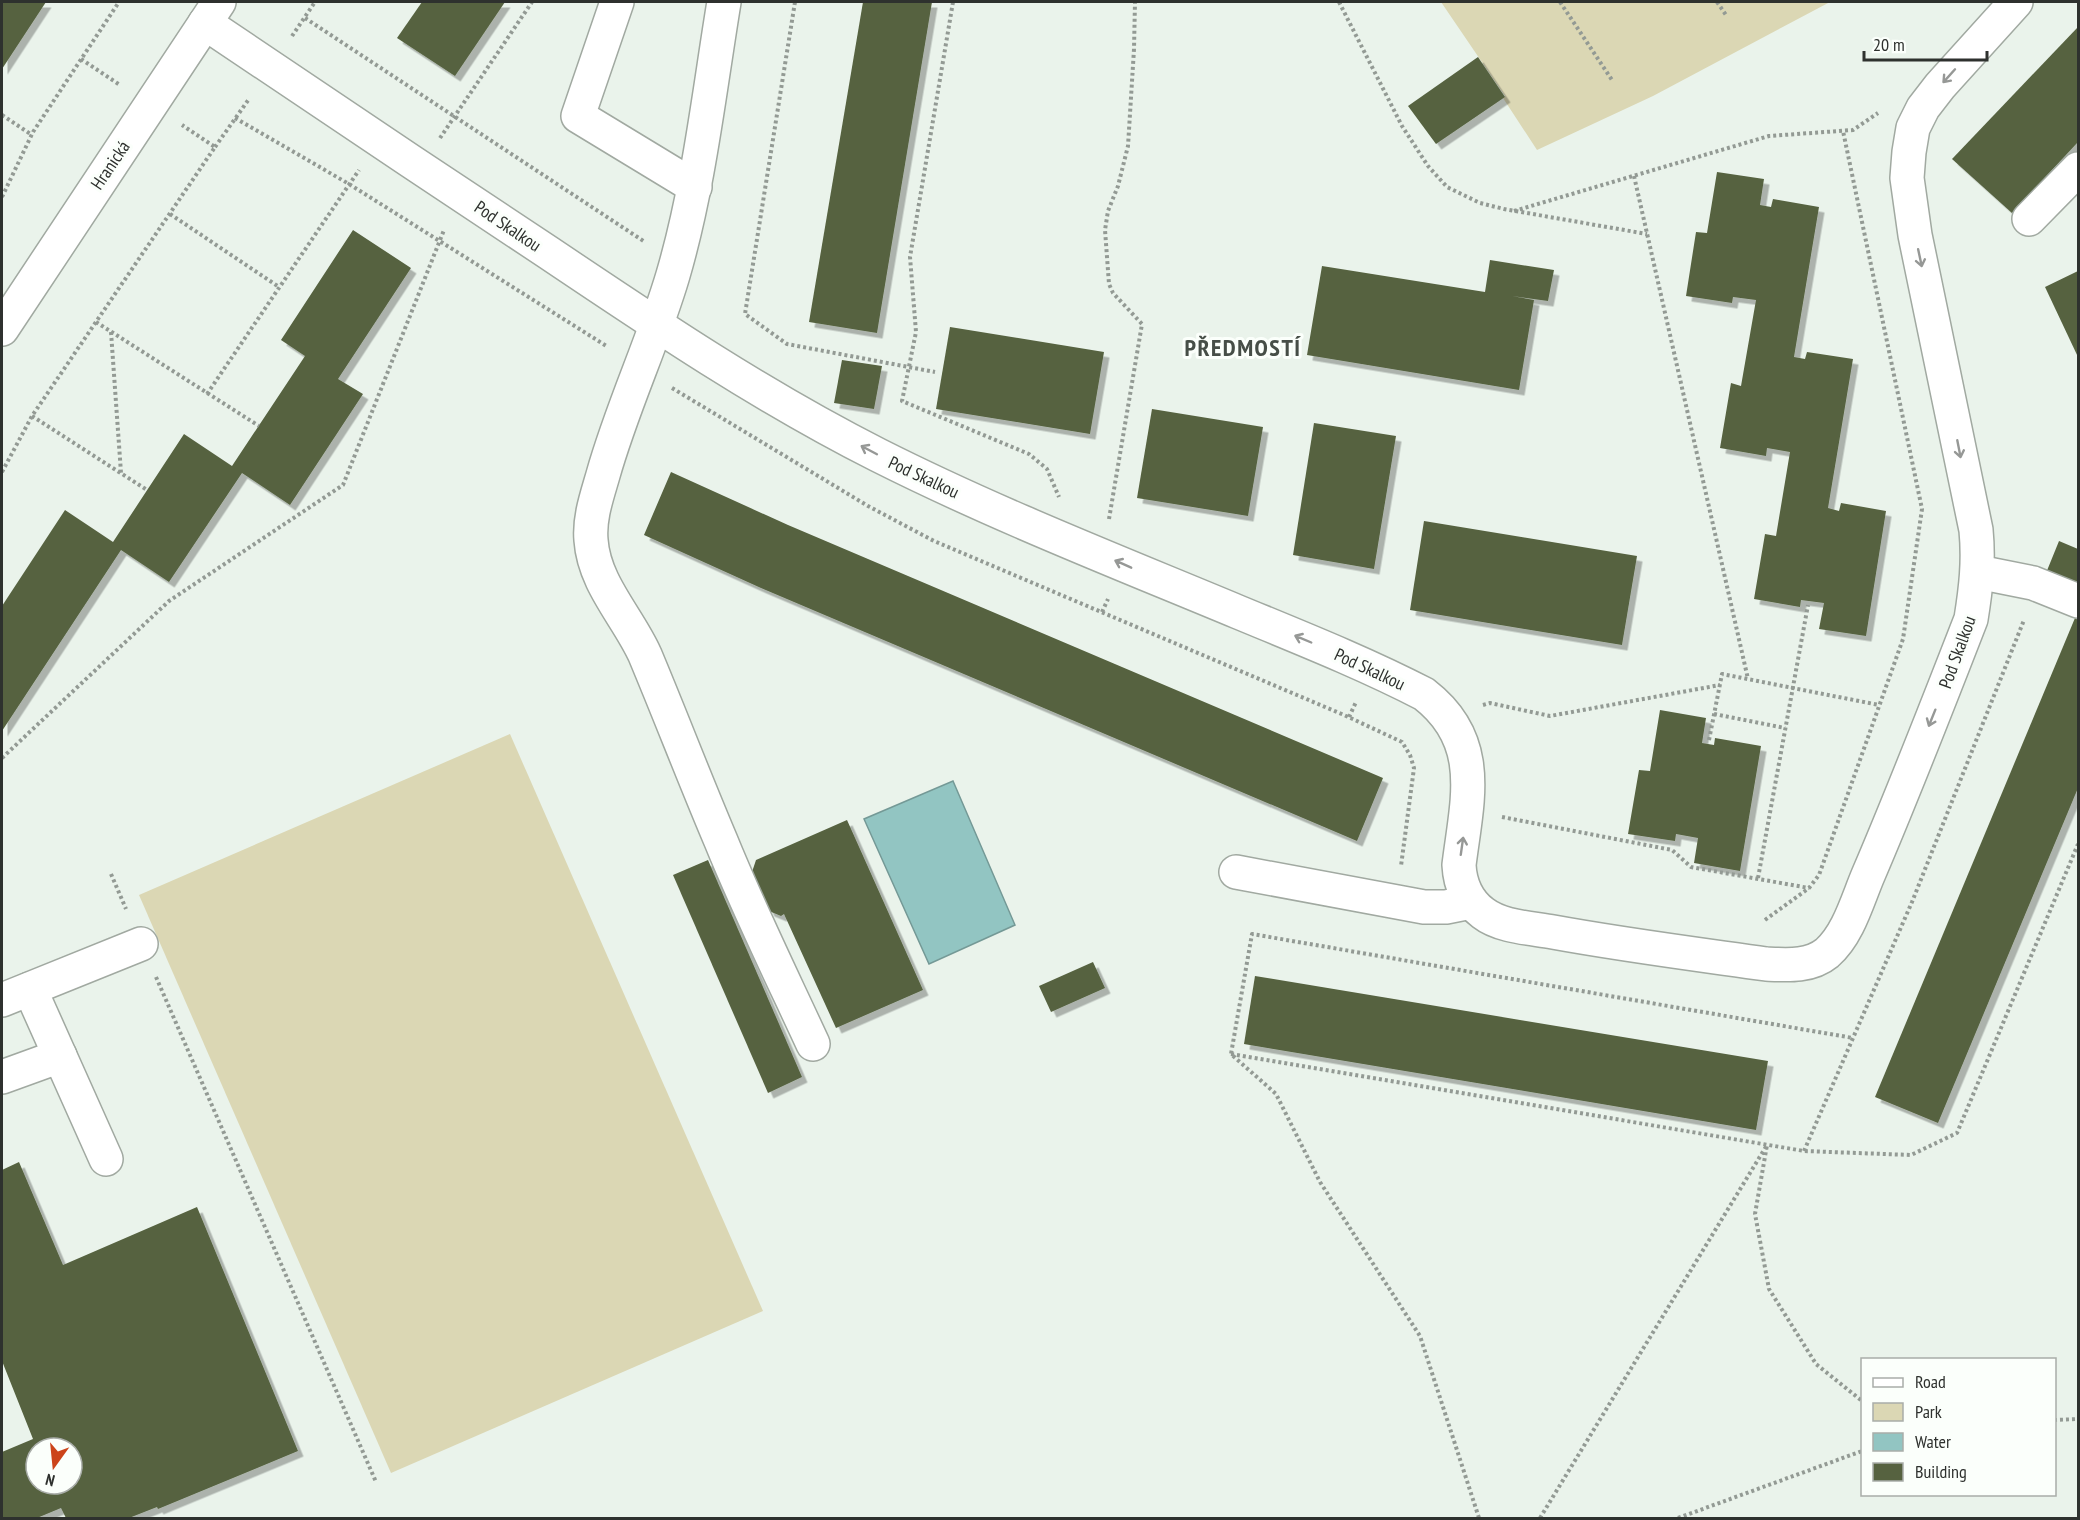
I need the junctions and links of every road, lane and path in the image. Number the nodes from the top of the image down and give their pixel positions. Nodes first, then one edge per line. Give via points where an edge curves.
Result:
1 (119, 2) edge
2 (532, 2) edge
3 (617, 2) edge
4 (724, 2) edge
5 (795, 2) edge
6 (953, 2) edge
7 (1135, 2) edge
8 (1340, 2) edge
9 (1560, 2) edge
10 (1717, 2) edge
11 (2016, 2) edge
12 (212, 12) edge
13 (1725, 15) dead end
14 (304, 18) dead end
15 (81, 59) junction
16 (271, 67) junction
17 (1612, 80) dead end
18 (151, 104) junction
19 (2, 115) edge
20 (455, 116) junction
21 (1853, 130) dead end
22 (1843, 131) junction
23 (32, 135) junction
24 (379, 140) junction
25 (215, 147) junction
26 (420, 167) junction
27 (2079, 169) edge
28 (1634, 176) junction
29 (694, 187) junction
30 (458, 193) junction
31 (2, 197) edge
32 (1514, 211) junction
33 (170, 214) junction
34 (2029, 219) dead end
35 (1648, 234) junction
36 (676, 263) junction
37 (279, 287) junction
38 (96, 322) junction
39 (657, 326) junction
40 (2, 329) edge
41 (111, 332) junction
42 (909, 367) junction
43 (935, 372) dead end
44 (207, 394) junction
45 (902, 401) dead end
46 (32, 416) junction
47 (259, 426) dead end
48 (2, 472) edge
49 (121, 473) junction
50 (147, 490) dead end
51 (1107, 530) dead end
52 (1978, 573) junction
53 (2038, 585) junction
54 (2079, 601) edge
55 (1808, 605) dead end
56 (1748, 679) junction
57 (1720, 685) junction
58 (1793, 688) junction
59 (1879, 705) junction
60 (1474, 707) dead end
61 (1714, 714) junction
62 (1785, 728) junction
63 (1709, 740) dead end
64 (2, 758) edge
65 (2079, 844) edge
66 (1236, 872) dead end
67 (1758, 878) dead end
68 (1471, 902) junction
69 (1765, 920) dead end
70 (141, 944) joint
71 (16, 995) edge
72 (1853, 1038) junction
73 (813, 1044) dead end
74 (1231, 1054) junction
75 (60, 1056) junction
76 (2, 1077) edge
77 (1767, 1144) junction
78 (1804, 1151) junction
79 (106, 1159) dead end
80 (1861, 1399) edge
81 (2079, 1419) edge
82 (2056, 1420) edge
83 (1861, 1452) edge
84 (376, 1482) dead end
85 (1479, 1518) edge
86 (1540, 1518) edge
87 (1678, 1518) edge

1 - 15 path
2 - 20 path
3 - 29 street via 578,116
4 - 29 street
5 - 42 path via 745,314 787,344
6 - 42 path via 910,257 916,332
7 - 51 path via 1128,146 1105,230 1109,284 1142,324
8 - 32 path via 1402,126 1428,166 1447,187 1480,203
9 - 17 path
10 - 13 path
11 -> 52 street, Pod Skalkou via 1927,103 1913,128 1908,152 1907,178 1915,235 1976,530
12 - 16 street, Pod Skalkou
12 - 18 street, Hranická
14 - 20 path
15 - 18 path
15 - 23 path
16 - 24 street, Pod Skalkou
16 - 25 path
18 - 25 path
18 - 40 street, Hranická
19 - 23 path
20 - 26 path
20 - 36 path
21 - 22 path
22 - 28 path via 1769,136
22 - 59 path via 1922,509 1903,639
23 - 31 path
24 - 26 street, Pod Skalkou
24 - 37 path
25 - 33 path
26 - 30 street, Pod Skalkou
27 - 34 street
28 - 32 path
28 - 35 path
29 - 36 street
30 - 39 street, Pod Skalkou
30 - 64 path via 343,485 169,602
32 - 35 path
33 - 37 path
33 - 38 path
35 - 56 path
36 - 39 street
37 - 44 path
38 - 41 path
38 - 46 path
68 -> 39 street, Pod Skalkou via 1459,865 1469,782 1464,749 1449,719 1424,694 912,472 787,406
39 - 73 street via 596,496 591,523 595,562 643,652 722,843
41 - 44 path
41 - 49 path
42 - 43 path
42 - 45 path
44 - 47 path
46 - 48 path
46 - 49 path
49 - 50 path
52 - 53 street
52 -> 68 street, Pod Skalkou via 1971,619 1879,849 1839,939 1814,962 1791,966 1766,964 1563,934 1496,920
53 - 54 street
53 - 72 path via 1912,902
55 - 58 path
56 - 57 path via 1722,674
56 - 58 path
57 - 60 path via 1550,716 1490,704
57 - 61 path
58 - 59 path
58 - 62 path
59 - 69 path via 1818,875 1809,888
61 - 62 path
61 - 63 path
62 - 67 path
65 - 78 path via 1956,1132 1911,1155
66 - 68 street via 1424,907
70 - 71 street
70 - 84 path
71 - 75 street
72 - 74 path via 1252,934
72 - 78 path
74 - 77 path
74 - 85 path via 1276,1094 1320,1182 1420,1336
75 - 76 street
75 - 79 street
77 - 78 path
77 - 80 path via 1755,1214 1769,1289 1816,1364
77 - 86 path
81 - 82 path
83 - 87 path

